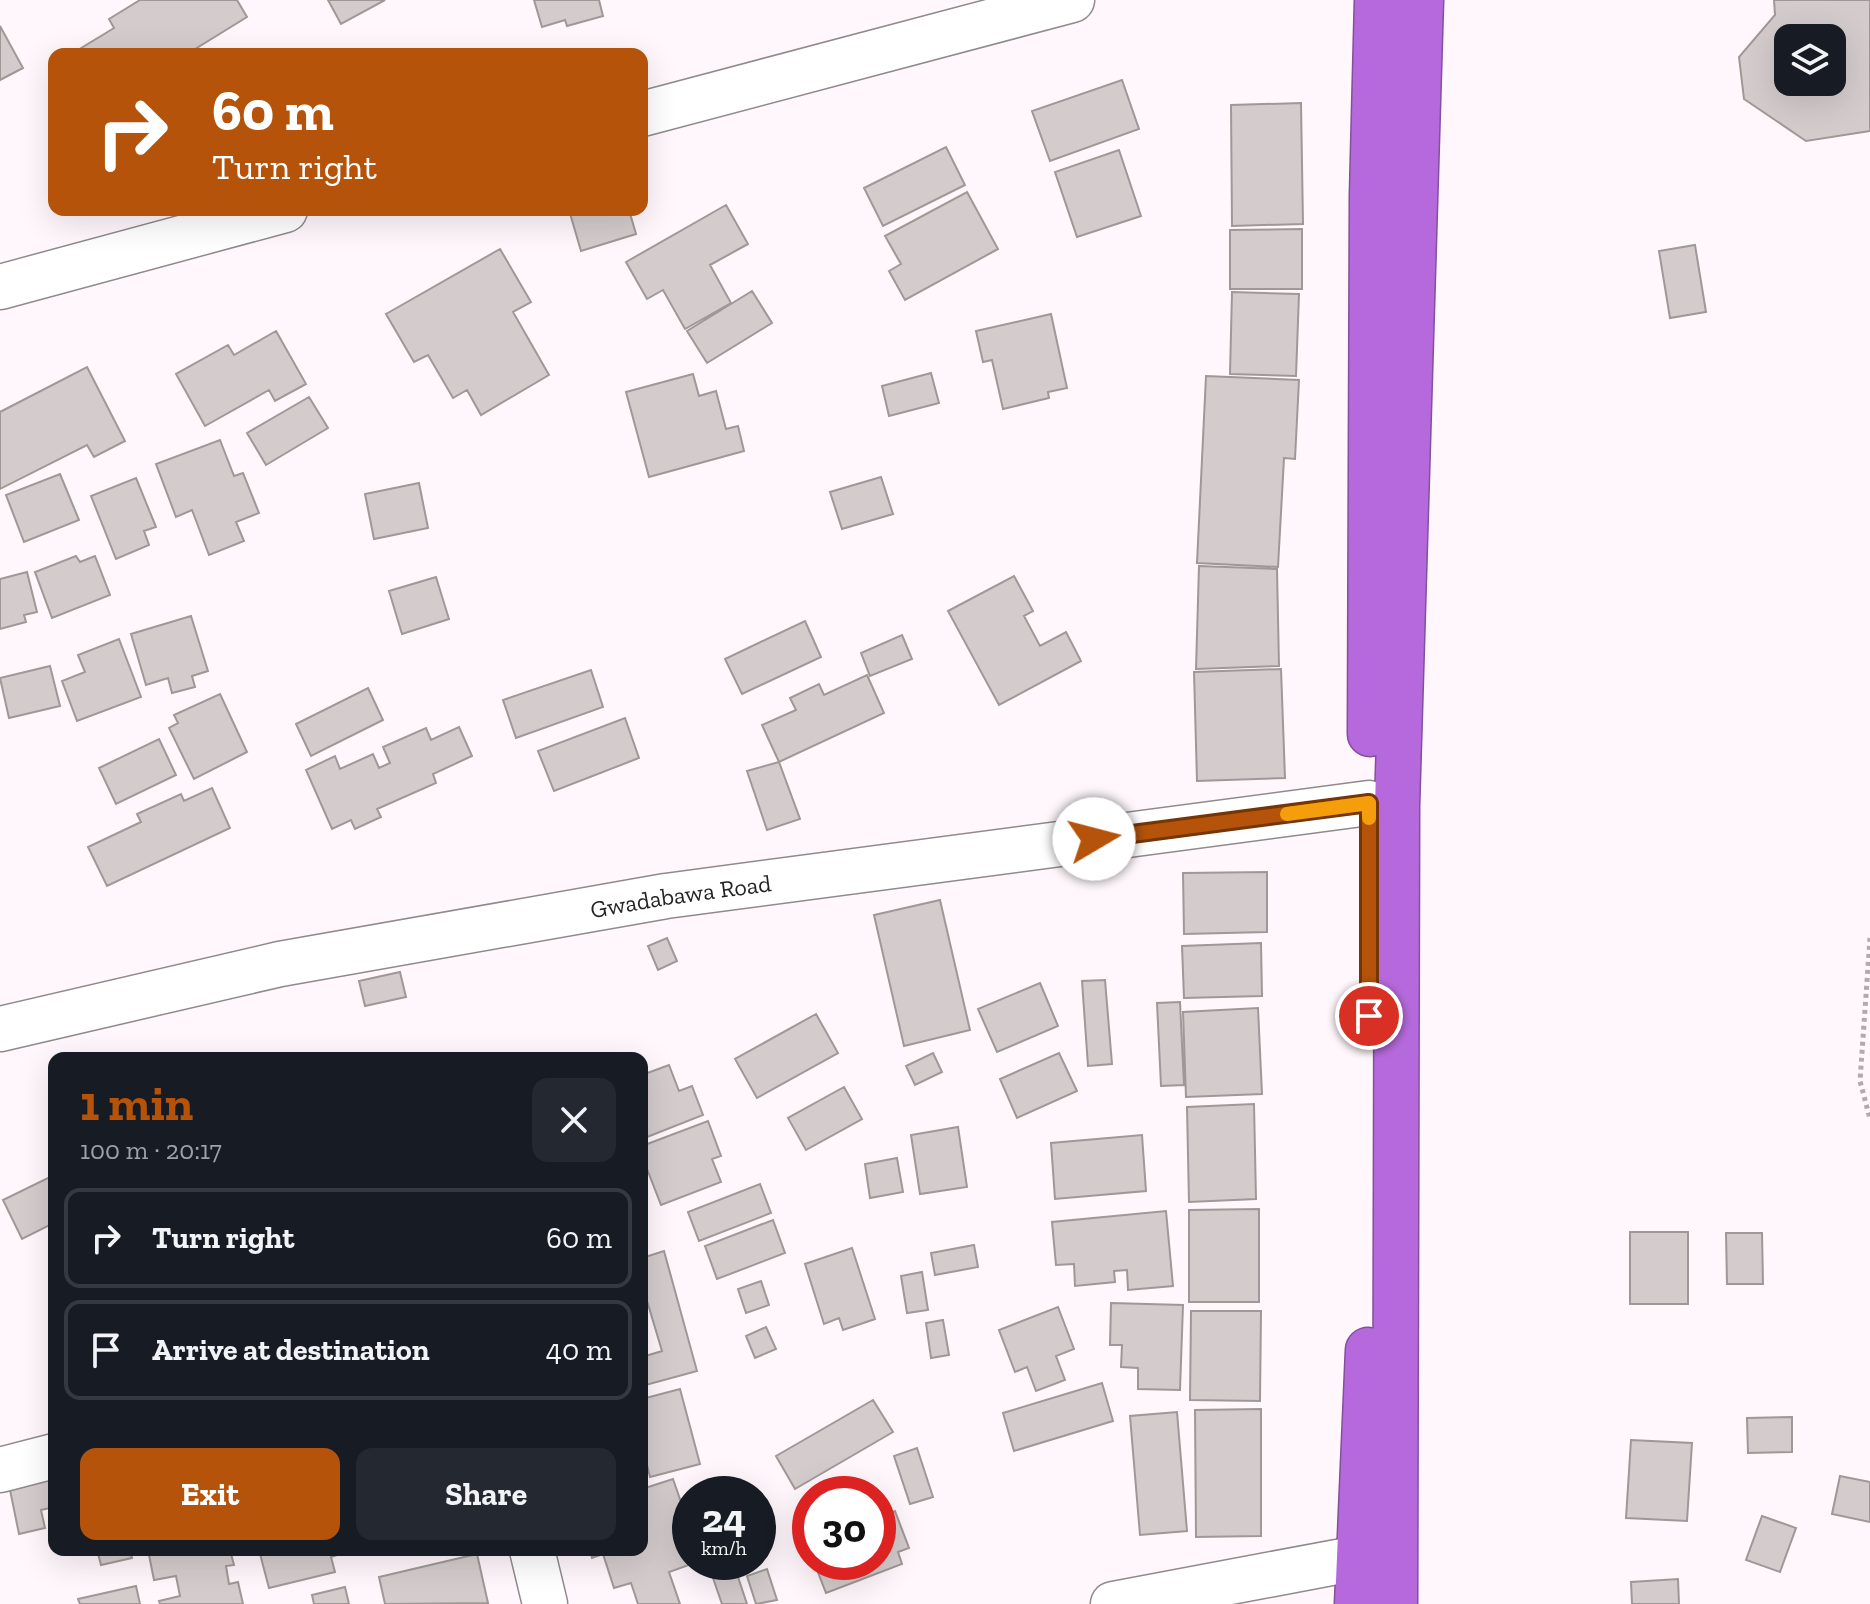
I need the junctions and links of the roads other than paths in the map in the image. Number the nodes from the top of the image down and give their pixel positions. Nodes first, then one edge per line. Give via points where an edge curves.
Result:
1 (1072, 0) edge
2 (1377, 0) edge
3 (1421, 0) edge
4 (648, 112) edge
5 (263, 216) edge
6 (0, 287) edge
7 (1369, 803) junction
8 (0, 1029) edge
9 (48, 1458) edge
10 (0, 1470) edge
11 (533, 1556) edge
12 (1358, 1558) junction
13 (545, 1604) edge
14 (1113, 1604) edge
15 (1357, 1604) edge
16 (1395, 1604) edge

1 - 4 street
2 - 7 highway
3 - 16 highway via 1397,806
5 - 6 street
7 - 8 street, Gwadabawa Road via 666,896 280,964
7 - 12 highway via 1368,1351
9 - 10 street
11 - 13 street
12 - 14 street
12 - 15 highway

